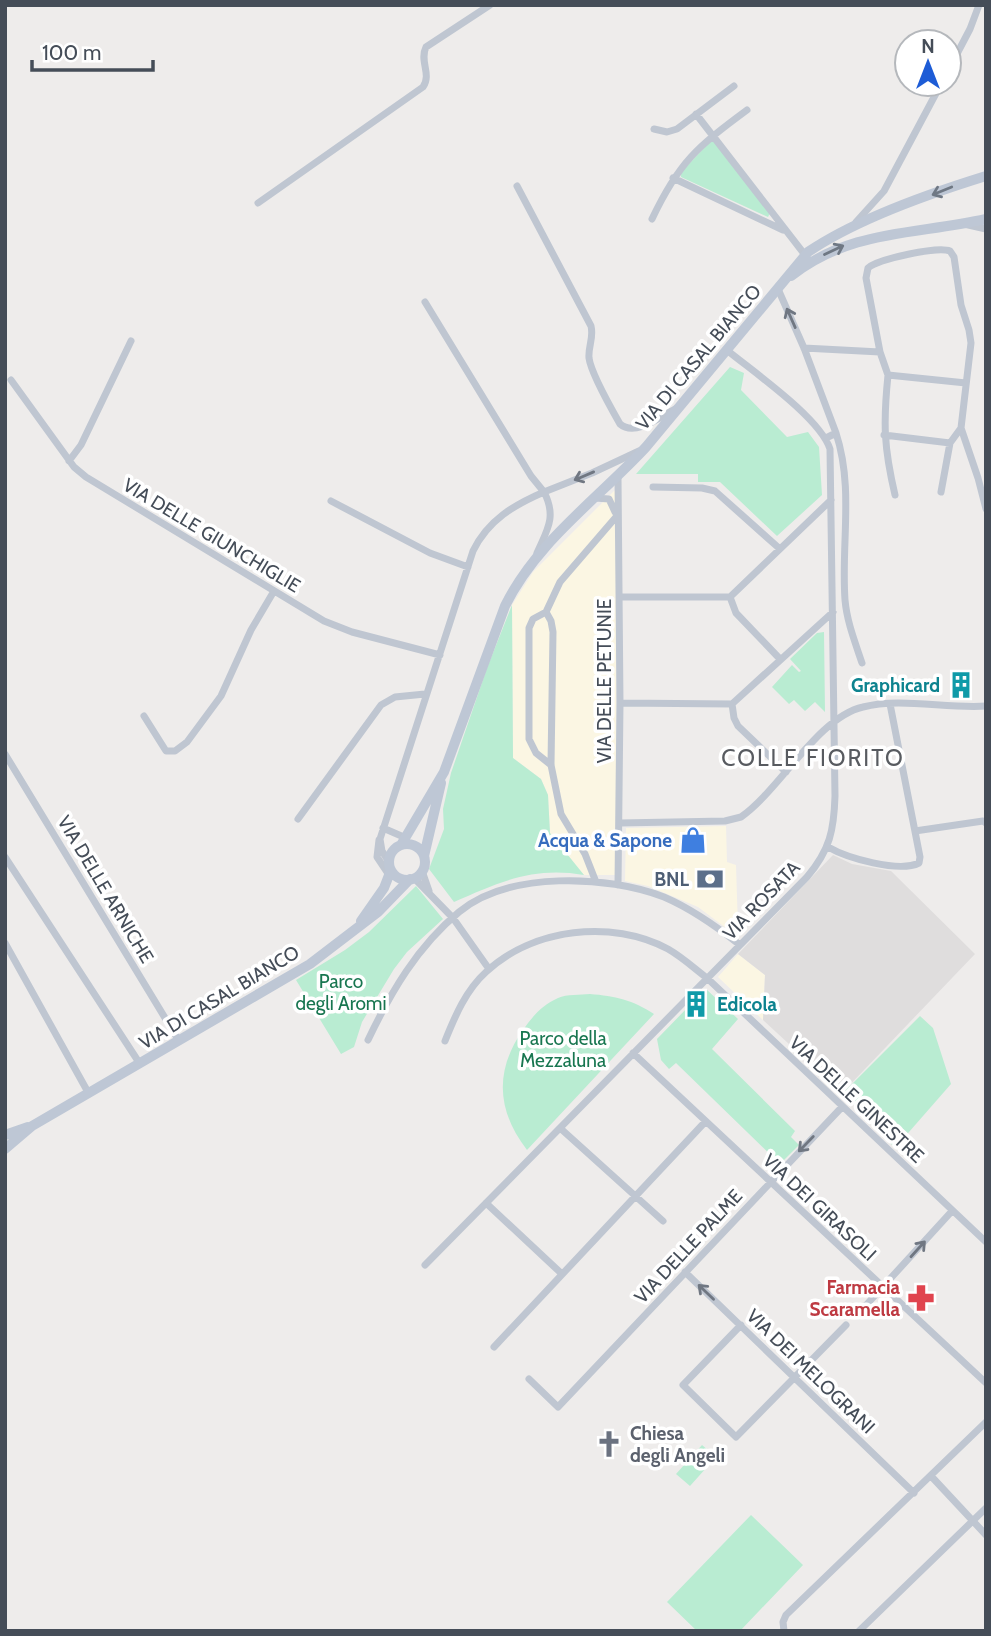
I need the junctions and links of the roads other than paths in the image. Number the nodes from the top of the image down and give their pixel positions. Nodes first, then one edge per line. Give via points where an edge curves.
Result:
1 (490, 5) edge
2 (979, 5) edge
3 (963, 42) edge
4 (734, 86) dead end
5 (934, 98) edge
6 (747, 110) dead end
7 (696, 114) junction
8 (654, 129) dead end
9 (713, 136) junction
10 (986, 176) edge
11 (673, 178) junction
12 (517, 186) dead end
13 (884, 191) junction
14 (258, 203) dead end
15 (900, 208) junction
16 (652, 219) dead end
17 (986, 219) edge
18 (963, 224) junction
19 (986, 229) edge
20 (848, 230) junction
21 (786, 231) junction
22 (805, 255) junction
23 (778, 289) junction
24 (425, 302) dead end
25 (131, 341) dead end
26 (804, 348) junction
27 (728, 351) junction
28 (880, 352) junction
29 (888, 375) junction
30 (10, 380) dead end
31 (966, 383) junction
32 (682, 406) junction
33 (961, 428) junction
34 (835, 433) junction
35 (884, 435) junction
36 (826, 438) junction
37 (950, 443) junction
38 (646, 447) junction
39 (69, 461) junction
40 (618, 478) junction
41 (653, 487) dead end
42 (544, 492) junction
43 (941, 492) dead end
44 (895, 495) dead end
45 (594, 499) junction
46 (831, 500) junction
47 (331, 501) dead end
48 (986, 509) edge
49 (617, 516) junction
50 (780, 549) junction
51 (535, 558) junction
52 (468, 567) junction
53 (274, 591) junction
54 (619, 597) junction
55 (730, 597) junction
56 (546, 612) junction
57 (832, 612) junction
58 (440, 655) junction
59 (780, 659) junction
60 (862, 663) dead end
61 (425, 694) junction
62 (620, 703) junction
63 (732, 704) junction
64 (890, 704) junction
65 (986, 706) edge
66 (144, 716) dead end
67 (833, 722) junction
68 (5, 754) edge
69 (551, 765) junction
70 (444, 772) junction
71 (786, 772) junction
72 (298, 819) dead end
73 (620, 823) junction
74 (986, 823) edge
75 (383, 828) junction
76 (915, 831) junction
77 (380, 839) junction
78 (403, 842) junction
79 (828, 847) junction
80 (424, 856) junction
81 (5, 857) edge
82 (390, 869) junction
83 (415, 876) junction
84 (596, 882) junction
85 (618, 885) junction
86 (453, 918) junction
87 (355, 930) junction
88 (5, 943) edge
89 (740, 945) junction
90 (489, 969) junction
91 (707, 978) junction
92 (368, 1040) dead end
93 (179, 1041) junction
94 (445, 1041) dead end
95 (633, 1053) junction
96 (140, 1064) junction
97 (89, 1094) junction
98 (842, 1107) junction
99 (705, 1122) junction
100 (32, 1126) junction
101 (560, 1128) junction
102 (5, 1135) edge
103 (5, 1149) edge
104 (770, 1182) junction
105 (635, 1196) junction
106 (486, 1203) junction
107 (952, 1211) junction
108 (663, 1221) dead end
109 (986, 1242) edge
110 (425, 1265) dead end
111 (685, 1272) junction
112 (562, 1274) junction
113 (883, 1287) junction
114 (858, 1314) dead end
115 (741, 1325) junction
116 (846, 1325) dead end
117 (494, 1347) dead end
118 (794, 1376) junction
119 (529, 1379) dead end
120 (986, 1383) edge
121 (986, 1422) edge
122 (931, 1476) junction
123 (914, 1493) junction
124 (986, 1508) edge
125 (972, 1521) junction
126 (986, 1535) edge
127 (783, 1628) edge
128 (859, 1631) edge

1 - 14 street via 426,47 423,87
2 - 3 street
4 - 7 street
5 - 13 street
6 - 9 street
7 - 8 street via 674,130
7 - 9 street
9 - 11 street
9 - 21 street
10 -> 15 main road, VIA DI CASAL BIANCO
11 - 16 street
11 - 21 street
12 - 32 street via 591,326 590,364 620,424 635,429
13 - 15 street via 881,207
13 - 20 street
15 - 20 main road, VIA DI CASAL BIANCO
17 - 18 main road, VIA DI CASAL BIANCO
18 - 19 street
23 -> 18 main road, VIA DI CASAL BIANCO via 806,265 846,244
20 - 22 main road, VIA DI CASAL BIANCO
21 - 22 street
22 - 23 main road, VIA DI CASAL BIANCO
26 -> 23 street
23 - 27 main road, VIA DI CASAL BIANCO
24 - 42 street
25 - 39 street
26 - 28 street
26 - 34 street
27 - 32 main road, VIA DI CASAL BIANCO
27 - 36 street
28 - 29 street
28 - 31 street via 868,268 943,249 954,257 971,335
29 - 31 street
29 - 35 street
30 - 39 street, VIA DELLE GIUNCHIGLIE
31 - 33 street
32 - 38 main road, VIA DI CASAL BIANCO
33 - 37 street
33 - 48 street
34 - 36 street
34 - 60 street via 846,492 846,609
35 - 37 street
35 - 44 street
36 - 46 street, VIA ROSATA
37 - 43 street
38 - 40 main road, VIA DI CASAL BIANCO
38 -> 42 street, VIA DI CASAL BIANCO
39 - 53 street, VIA DELLE GIUNCHIGLIE via 86,477
40 - 45 main road, VIA DI CASAL BIANCO
40 - 49 street, VIA DELLE PETUNIE
41 - 50 street via 713,490
42 - 51 street, VIA DI CASAL BIANCO via 551,518
42 - 52 street, VIA DI CASAL BIANCO via 496,519 476,546
45 - 49 street via 609,499
45 - 51 main road, VIA DI CASAL BIANCO
46 - 50 street
46 - 57 street, VIA ROSATA
47 - 52 street via 430,553
49 - 54 street, VIA DELLE PETUNIE
49 - 56 street via 560,582
50 - 55 street
51 - 70 main road, VIA DI CASAL BIANCO via 498,622
52 - 58 street, VIA DI CASAL BIANCO
53 - 58 street, VIA DELLE GIUNCHIGLIE via 340,628
53 - 66 street via 224,692 184,745 175,751 164,750
54 - 55 street
54 - 62 street, VIA DELLE PETUNIE
55 - 59 street via 736,613
56 - 69 street via 553,632
56 - 69 street via 533,619 528,632 528,734 533,749
57 - 59 street
57 - 67 street, VIA ROSATA
58 - 61 street, VIA DI CASAL BIANCO
59 - 63 street
61 - 72 street via 395,697 380,705
61 - 75 street, VIA DI CASAL BIANCO
62 - 63 street
62 - 73 street, VIA DELLE PETUNIE
63 - 71 street via 738,726
64 - 65 street
64 - 67 street via 859,708
64 - 76 street
67 - 71 street
67 - 79 street, VIA ROSATA via 834,814
68 - 93 street, VIA DELLE ARNICHE
69 - 84 street via 561,814
70 - 78 main road, VIA DI CASAL BIANCO
70 - 80 main road
71 - 73 street via 737,819
73 - 85 street, VIA DELLE PETUNIE
74 - 76 street
75 - 77 street, VIA DI CASAL BIANCO
75 - 78 street
76 - 79 street via 920,859 915,865 853,858
77 - 82 street
77 - 82 street via 377,857
78 - 80 main road
78 - 82 main road via 393,852
79 - 89 street, VIA ROSATA via 807,877
80 - 83 main road
81 - 96 street
82 - 83 main road via 397,877
82 - 87 main road via 384,888
83 - 86 street
83 - 87 main road, VIA DI CASAL BIANCO
84 - 85 street
84 - 86 street via 547,882 505,890
85 - 89 street via 683,906
86 - 90 street
86 - 92 street via 408,968
87 - 93 main road, VIA DI CASAL BIANCO via 310,964
88 - 97 street
89 - 91 street, VIA ROSATA
90 - 91 street, VIA DELLE GINESTRE via 542,939 598,932 656,944
90 - 94 street, VIA DELLE GINESTRE via 463,1001
91 - 95 street, VIA ROSATA
91 - 98 street, VIA DELLE GINESTRE
93 - 96 main road, VIA DI CASAL BIANCO
95 - 99 street, VIA DEI GIRASOLI
95 - 101 street, VIA ROSATA
96 - 97 main road, VIA DI CASAL BIANCO
97 - 100 main road, VIA DI CASAL BIANCO
98 -> 104 street, VIA DELLE PALME
98 - 107 street, VIA DELLE GINESTRE
99 - 104 street, VIA DEI GIRASOLI
99 - 105 street
100 - 102 main road, VIA DI CASAL BIANCO
100 - 103 main road, VIA DI CASAL BIANCO
101 - 105 street
101 - 106 street, VIA ROSATA
104 - 111 street, VIA DELLE PALME
104 - 113 street, VIA DEI GIRASOLI
105 - 108 street
105 - 112 street
106 - 110 street, VIA ROSATA
106 - 112 street
107 - 109 street, VIA DELLE GINESTRE
113 -> 107 street
115 -> 111 street, VIA DEI MELOGRANI
111 - 119 street, VIA DELLE PALME via 558,1407
112 - 117 street
113 - 114 street
113 - 120 street, VIA DEI GIRASOLI
115 - 118 street, VIA DEI MELOGRANI
115 - 118 street via 683,1385 736,1437
116 - 118 street
118 - 123 street, VIA DEI MELOGRANI
121 - 122 street
122 - 123 street
122 - 125 street
123 - 127 street via 786,1615
124 - 125 street
125 - 126 street
125 - 128 street

